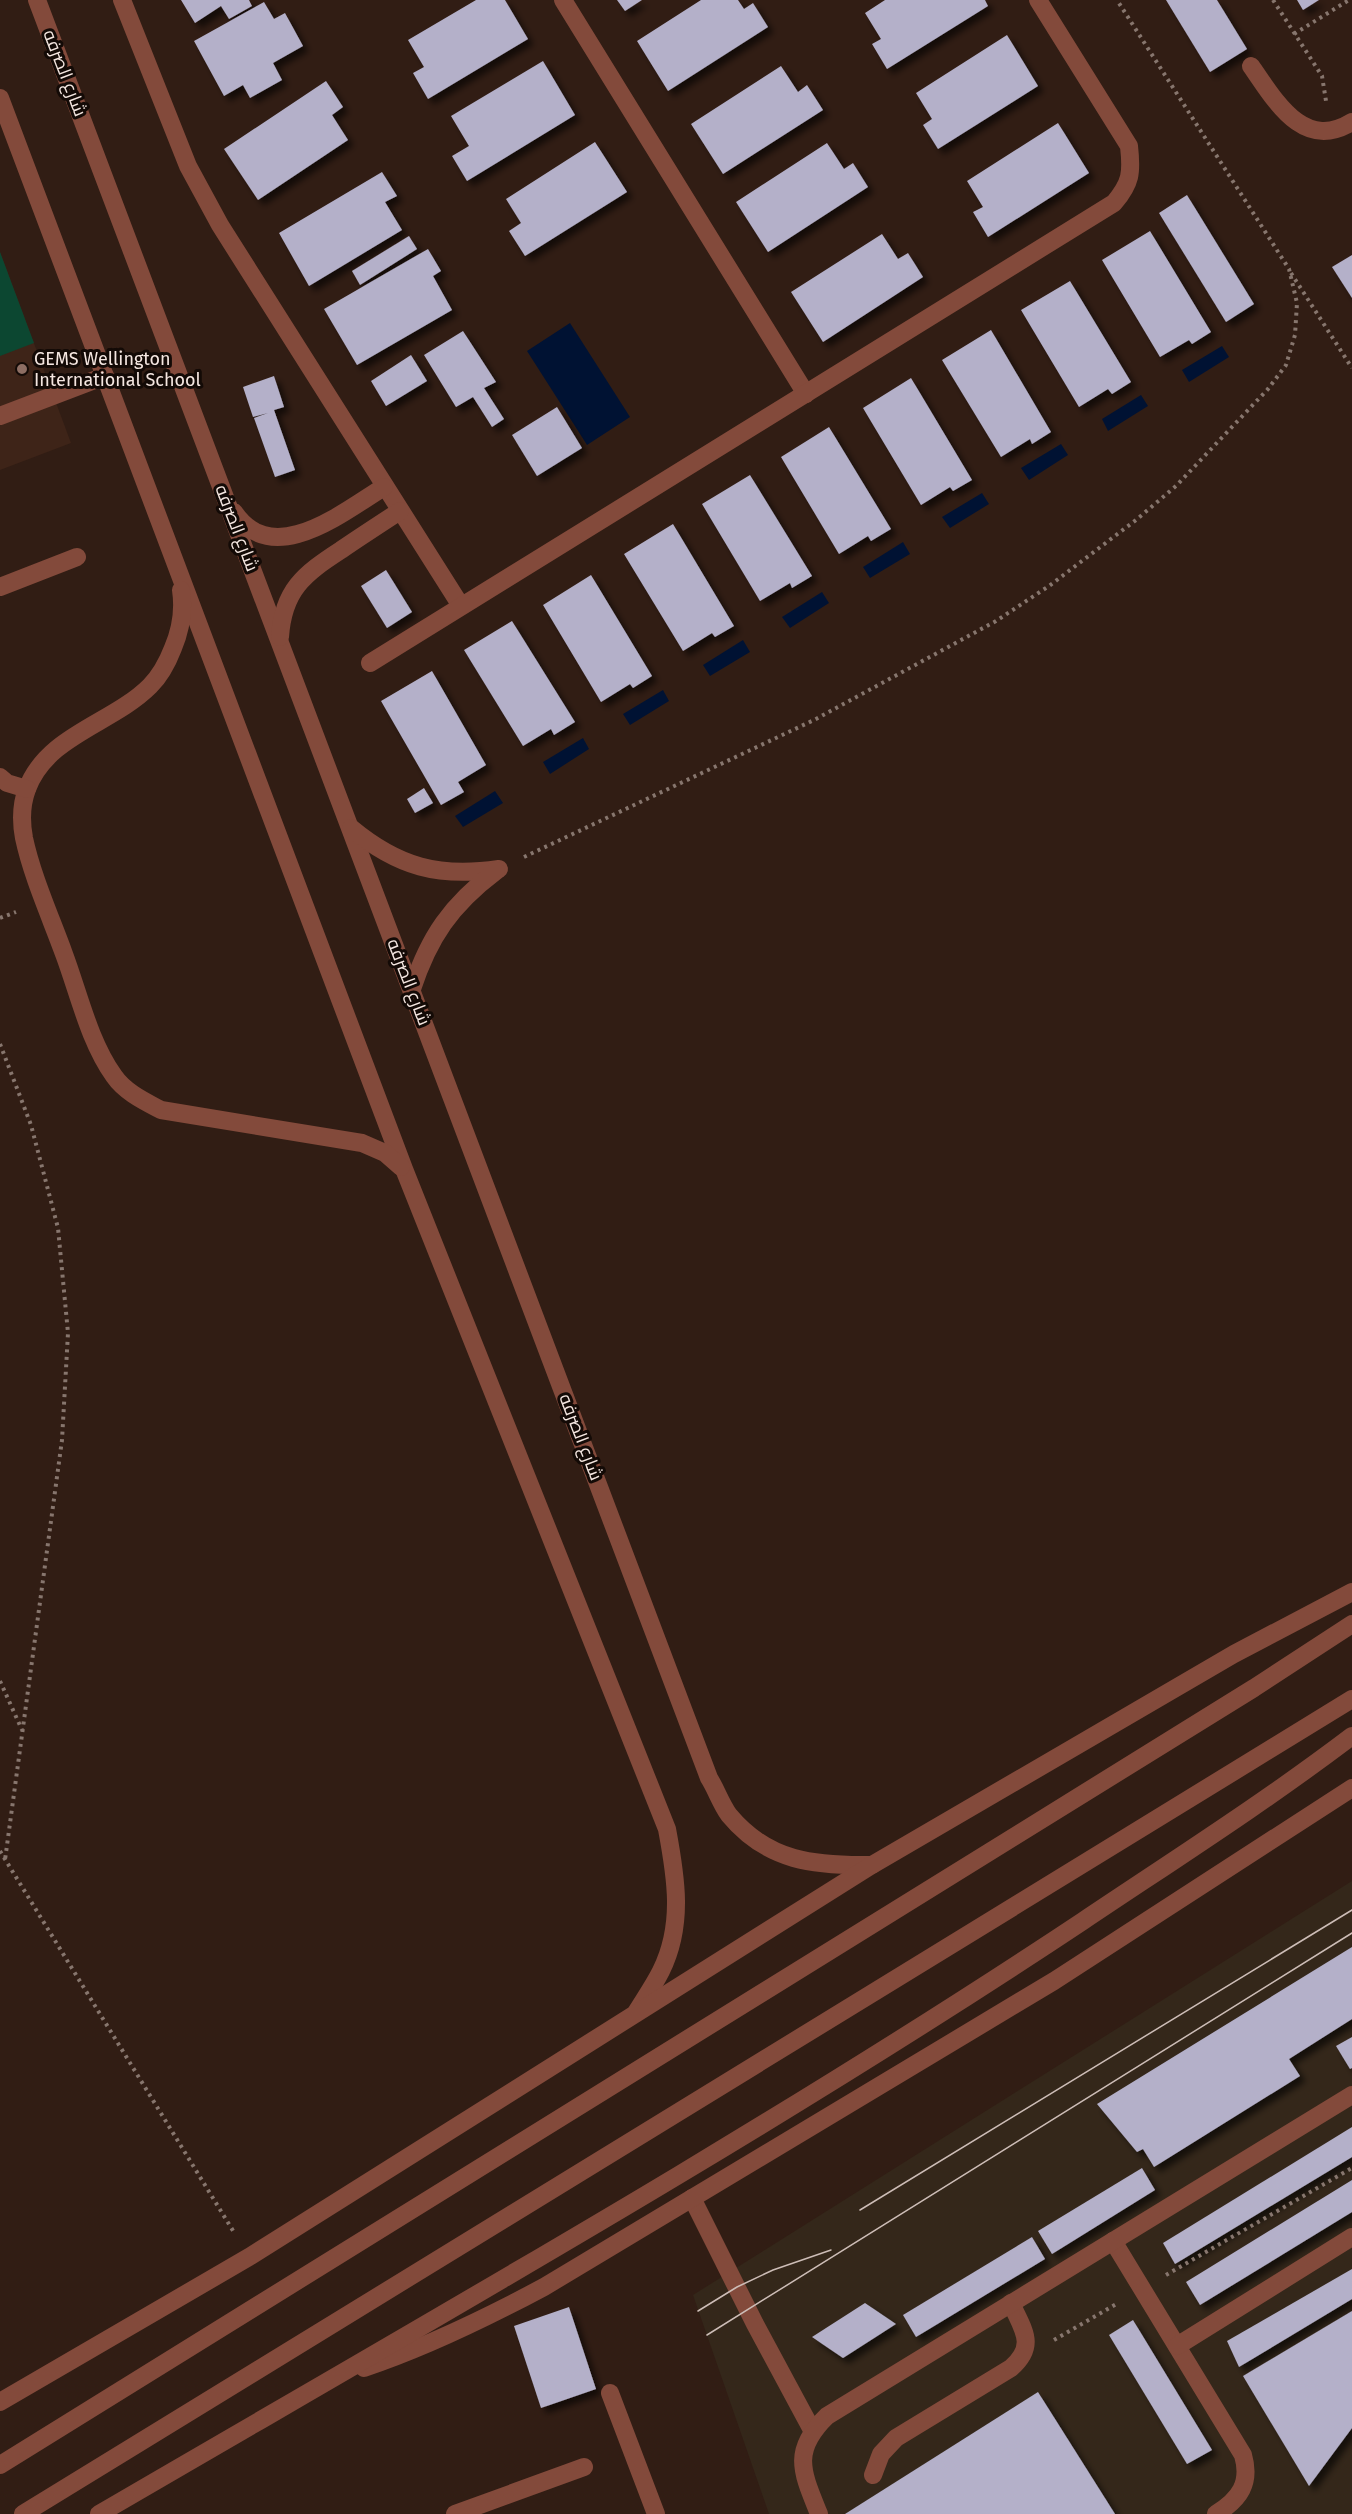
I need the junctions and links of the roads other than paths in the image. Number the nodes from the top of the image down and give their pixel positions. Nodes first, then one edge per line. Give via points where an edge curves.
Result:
1 (37, 0) edge
2 (122, 0) edge
3 (563, 0) edge
4 (1038, 0) edge
5 (1251, 66) dead end
6 (0, 98) edge
7 (1352, 122) edge
8 (105, 376) junction
9 (806, 394) junction
10 (0, 416) edge
11 (384, 487) junction
12 (227, 502) junction
13 (400, 511) junction
14 (77, 557) dead end
15 (179, 574) junction
16 (0, 586) edge
17 (462, 606) junction
18 (280, 642) junction
19 (370, 663) dead end
20 (0, 777) edge
21 (27, 789) junction
22 (351, 828) junction
23 (412, 989) junction
24 (404, 1169) junction
25 (1352, 1592) edge
26 (1352, 1624) edge
27 (1352, 1699) edge
28 (1352, 1736) edge
29 (1352, 1788) edge
30 (872, 1865) junction
31 (637, 2011) junction
32 (1352, 2095) edge
33 (692, 2198) junction
34 (1352, 2237) edge
35 (1113, 2241) junction
36 (1011, 2303) junction
37 (1177, 2346) junction
38 (326, 2382) junction
39 (610, 2393) dead end
40 (0, 2402) edge
41 (812, 2430) junction
42 (0, 2465) edge
43 (584, 2467) dead end
44 (873, 2475) dead end
45 (23, 2514) edge
46 (99, 2514) edge
47 (455, 2514) edge
48 (656, 2514) edge
49 (819, 2514) edge
50 (1216, 2514) edge

1 - 12 street, شارع الصرفه
2 - 11 street via 188,166 220,225
3 - 9 street
4 - 9 street via 1129,146 1131,167 1127,187 1114,203
5 - 7 street via 1298,124 1319,131 1342,128
6 - 8 street
8 - 10 street
8 - 15 street
9 - 17 street
11 - 12 street via 316,529 296,535 275,537 257,532 241,523
11 - 13 street
12 - 18 street, شارع الصرفه
13 - 17 street
13 - 18 street via 302,578 282,616
14 - 16 street
15 - 21 street via 183,604 179,633 162,670 150,686 127,704 57,747 39,766
15 - 24 street
17 - 19 street
18 - 22 street, شارع الصرفه
20 - 21 street
21 - 24 street via 21,815 24,840 100,1054 116,1078 136,1097 161,1110 362,1143 385,1153
22 - 23 street, شارع الصرفه
22 - 23 street via 380,849 420,868 473,873 499,869 468,894 435,933
23 - 30 street, شارع الصرفه via 709,1778 728,1814 757,1842 792,1860 831,1866
24 - 31 street via 667,1829 677,1896 673,1937 661,1970
25 - 30 street via 1234,1654
26 - 42 street
27 - 45 street
28 - 38 street via 1287,1785 977,1991 627,2208
29 - 33 street via 1054,1981
30 - 31 street
31 - 40 street via 249,2257
32 - 35 street
33 - 38 street via 474,2324 401,2356
33 - 41 street
34 - 37 street
35 - 36 street
35 - 37 street
36 - 41 street via 827,2416
36 - 44 street via 1027,2344 1023,2358 896,2438 881,2454
37 - 50 street via 1247,2466 1244,2489
38 - 46 street
39 - 48 street
41 - 49 street via 803,2450 802,2472
43 - 47 street

